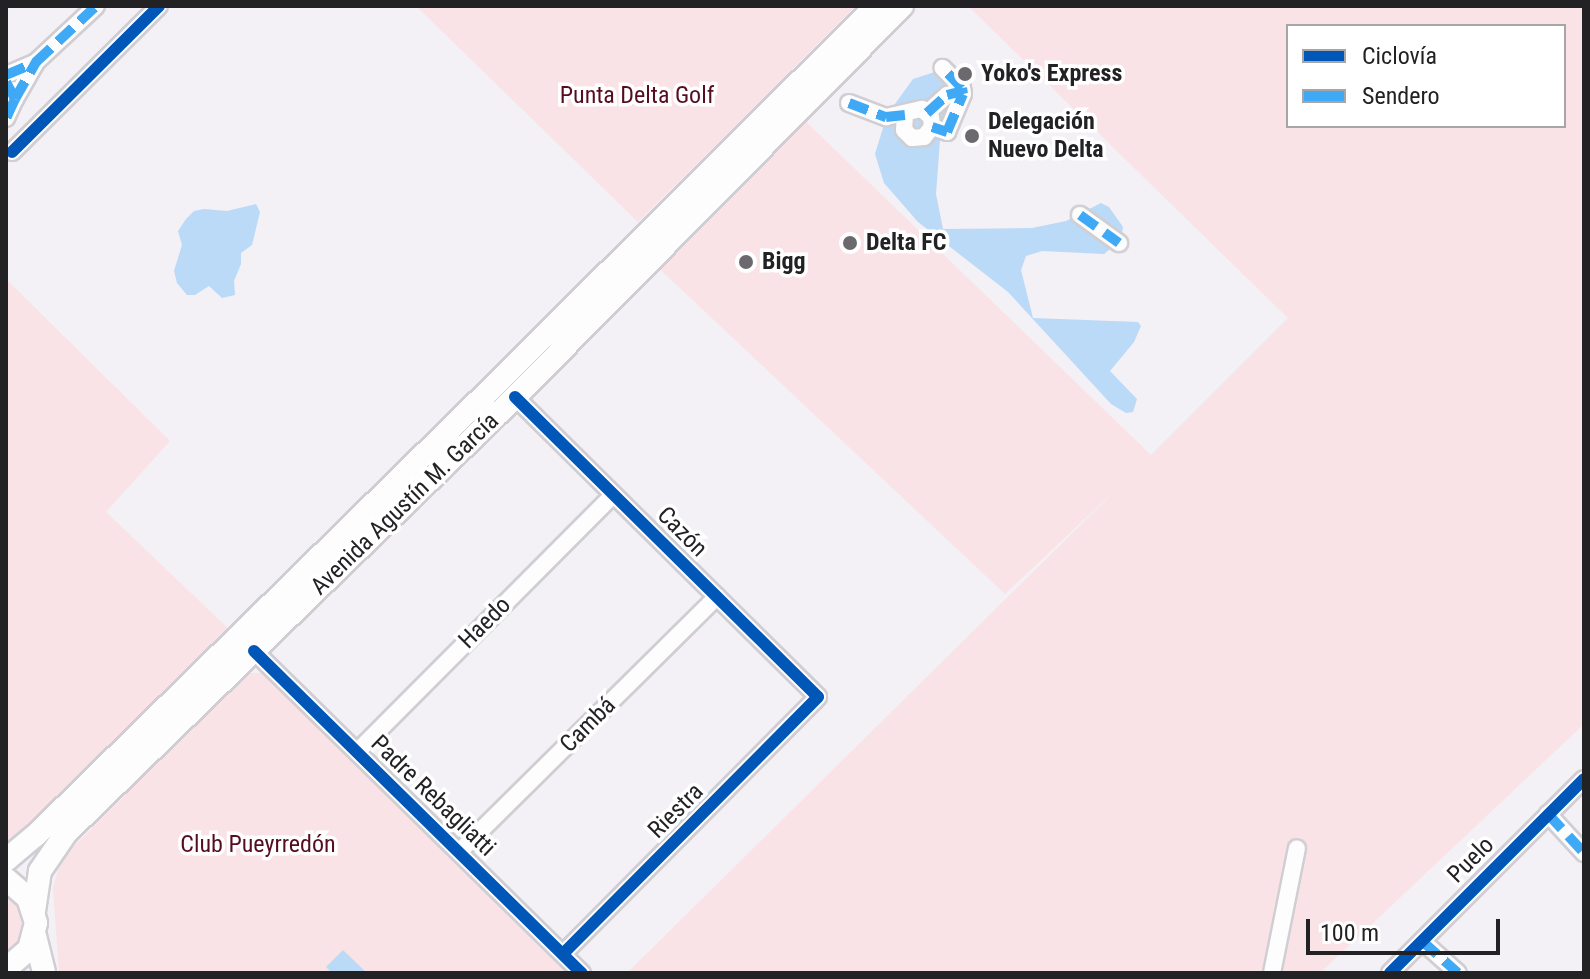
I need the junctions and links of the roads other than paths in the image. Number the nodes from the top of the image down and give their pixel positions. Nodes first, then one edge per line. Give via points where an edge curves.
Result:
1 (96, 6) edge
2 (159, 6) edge
3 (876, 6) edge
4 (902, 6) edge
5 (36, 62) junction
6 (943, 68) dead end
7 (6, 75) edge
8 (6, 82) edge
9 (963, 91) junction
10 (15, 99) junction
11 (849, 103) dead end
12 (905, 115) junction
13 (6, 118) edge
14 (929, 120) junction
15 (12, 152) dead end
16 (1080, 215) dead end
17 (1119, 243) dead end
18 (515, 397) junction
19 (613, 495) junction
20 (717, 597) junction
21 (254, 651) junction
22 (818, 697) joint
23 (357, 752) junction
24 (1584, 779) edge
25 (1548, 814) junction
26 (1297, 848) dead end
27 (459, 852) junction
28 (1584, 853) edge
29 (6, 860) edge
30 (6, 879) edge
31 (34, 911) junction
32 (35, 936) junction
33 (1422, 941) junction
34 (563, 954) junction
35 (6, 969) edge
36 (44, 973) edge
37 (582, 973) edge
38 (1272, 973) edge
39 (1390, 973) edge
40 (1458, 973) edge

1 - 5 street
2 - 15 street
3 - 29 main road, Avenida Agustín M. García via 387,492
4 - 18 main road, Avenida Agustín M. García
5 - 7 street
5 - 10 street
6 - 9 street
8 - 10 street
9 - 14 street via 947,95
9 - 14 street via 947,132
10 - 13 street
11 - 12 street via 886,117
12 - 14 street via 911,110
12 - 14 street via 904,130 912,138 924,137
16 - 17 street
18 - 19 street, Cazón
18 - 21 main road, Avenida Agustín M. García
19 - 20 street, Cazón
19 - 23 street, Haedo
20 - 22 street, Cazón
20 - 27 street, Cambá
21 - 23 street, Padre Rebagliatti
21 - 31 main road, Avenida Agustín M. García via 51,850 40,871
22 - 34 street, Riestra
23 - 27 street, Padre Rebagliatti
24 - 25 street, Puelo
25 - 28 street
25 - 33 street, Puelo
26 - 38 street
27 - 34 street, Padre Rebagliatti
30 - 31 main road via 19,887
31 - 32 main road, Avenida Agustín M. García
32 - 35 main road via 20,960
32 - 36 main road
33 - 39 street, Puelo
33 - 40 street
34 - 37 street, Padre Rebagliatti

